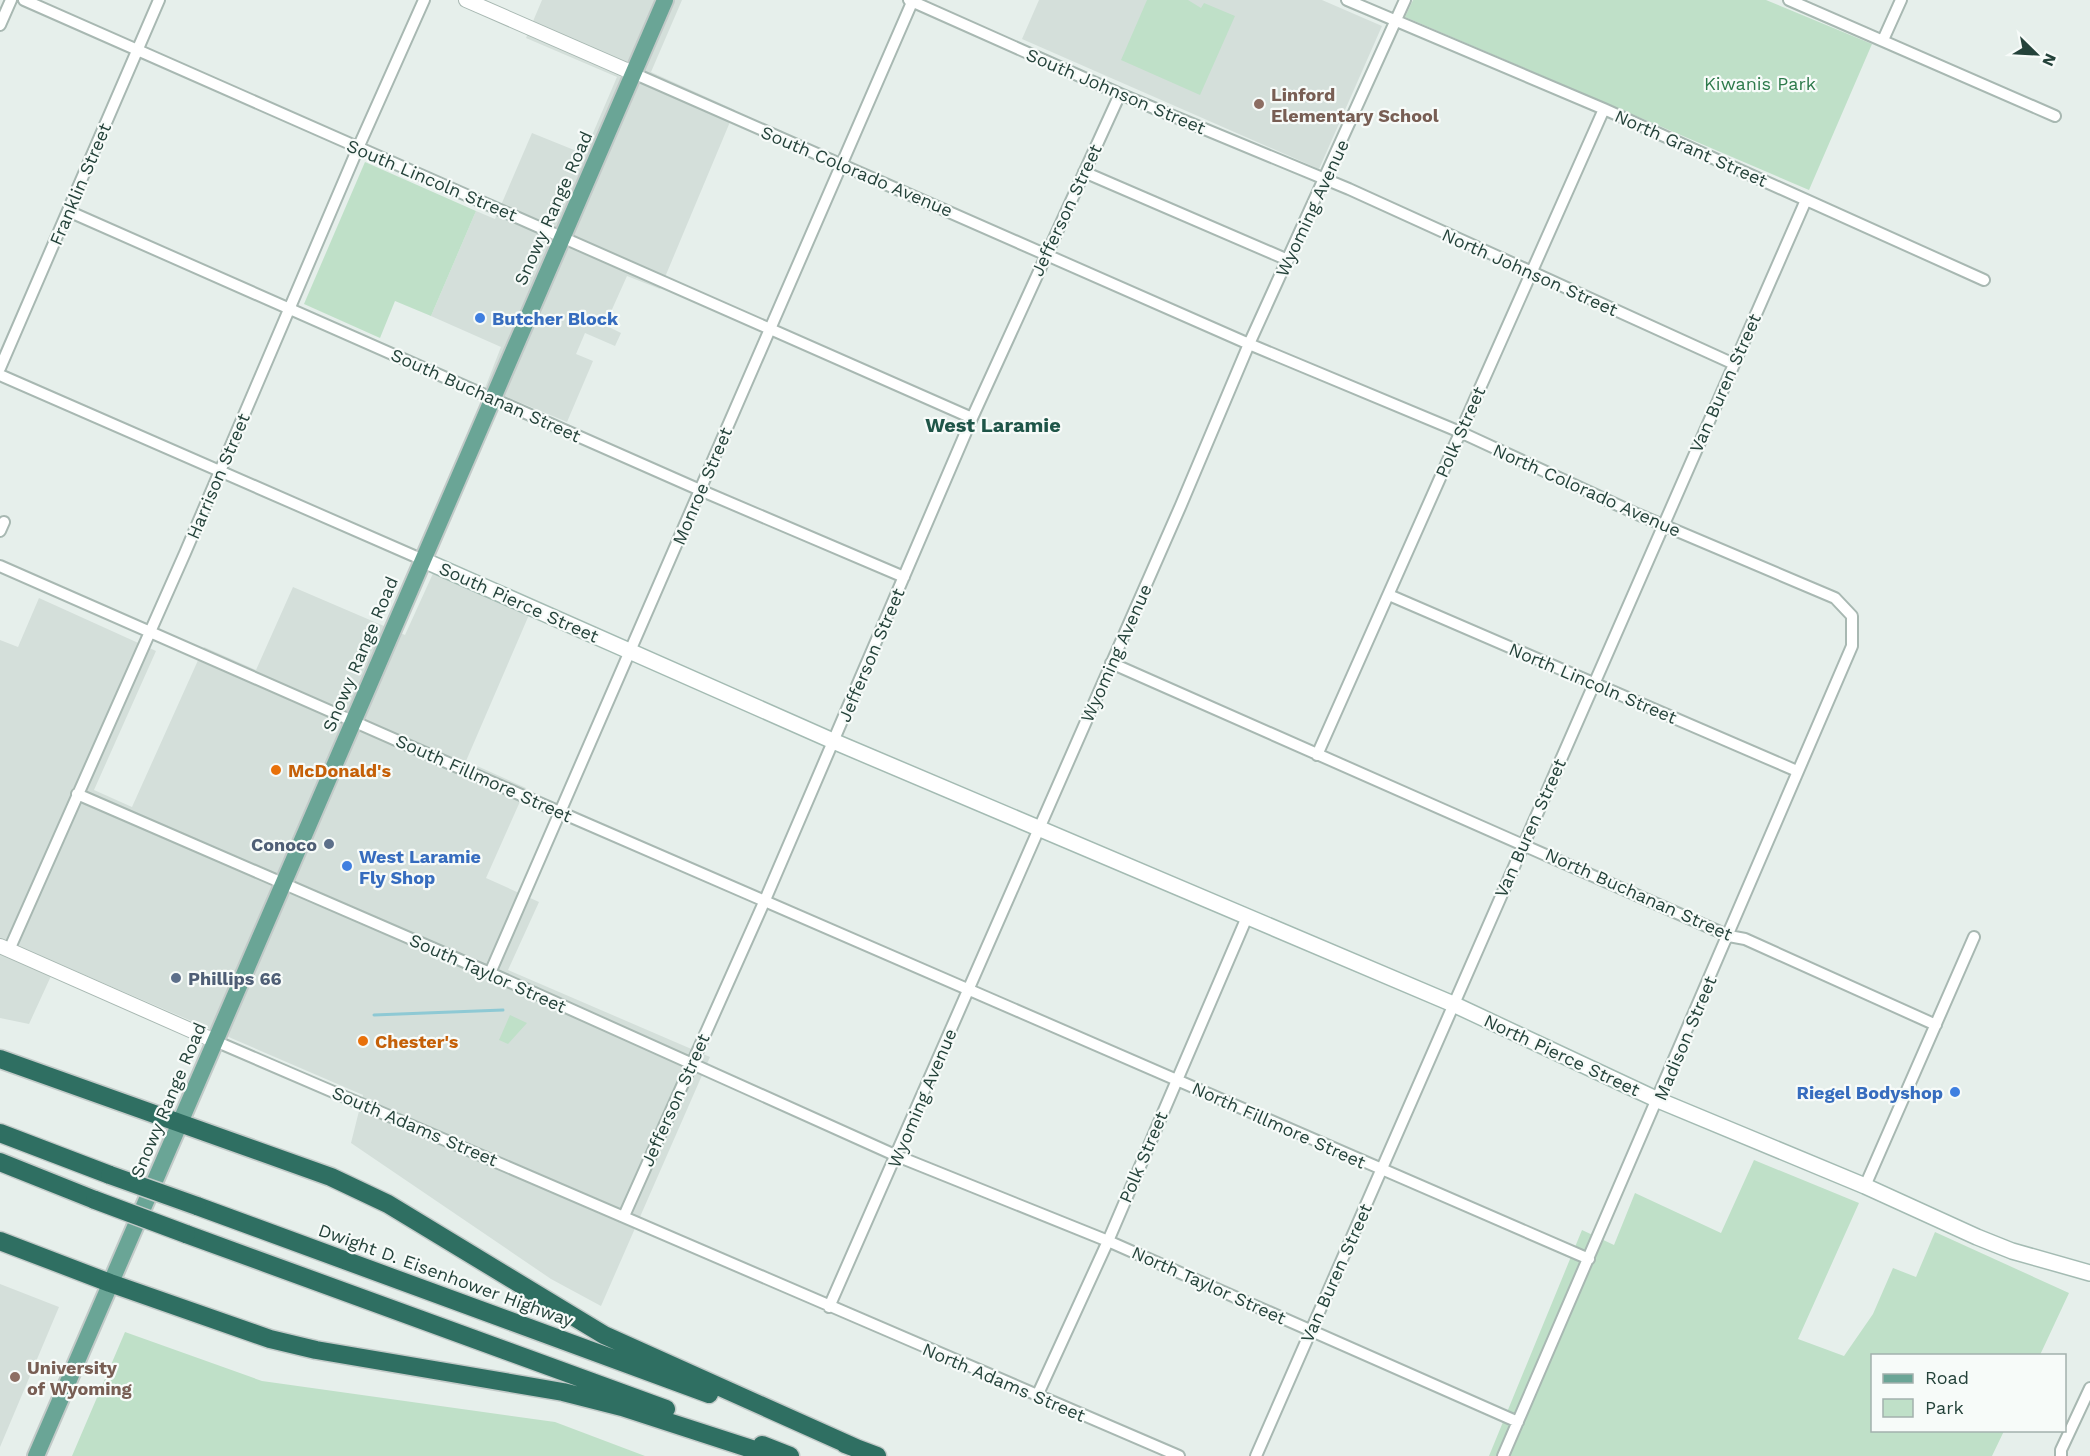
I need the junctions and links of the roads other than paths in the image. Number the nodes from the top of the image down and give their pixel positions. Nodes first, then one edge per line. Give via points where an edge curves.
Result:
1 (11, 0) edge
2 (24, 0) edge
3 (159, 0) edge
4 (424, 0) edge
5 (465, 0) edge
6 (665, 0) edge
7 (911, 0) edge
8 (1347, 0) edge
9 (1405, 0) edge
10 (1789, 0) edge
11 (1901, 0) edge
12 (1396, 21) junction
13 (0, 25) edge
14 (1883, 40) junction
15 (137, 50) junction
16 (633, 73) junction
17 (1120, 94) junction
18 (1604, 109) junction
19 (2055, 116) dead end
20 (358, 148) junction
21 (840, 165) junction
22 (1084, 172) junction
23 (1326, 179) junction
24 (1806, 200) junction
25 (68, 212) junction
26 (561, 236) junction
27 (1047, 253) junction
28 (1288, 260) junction
29 (1530, 272) junction
30 (1984, 280) dead end
31 (290, 309) junction
32 (770, 329) junction
33 (1249, 344) junction
34 (1734, 364) junction
35 (0, 368) edge
36 (0, 375) edge
37 (491, 397) junction
38 (972, 418) junction
39 (1460, 432) junction
40 (219, 471) junction
41 (700, 490) junction
42 (1662, 525) junction
43 (421, 559) junction
44 (0, 566) edge
45 (904, 577) junction
46 (1389, 595) junction
47 (1852, 616) joint
48 (149, 632) junction
49 (630, 651) junction
50 (1111, 663) junction
51 (1595, 684) junction
52 (353, 720) junction
53 (833, 741) junction
54 (1317, 755) junction
55 (1797, 771) junction
56 (77, 794) junction
57 (562, 813) junction
58 (1039, 826) junction
59 (1523, 842) junction
60 (283, 883) junction
61 (765, 900) junction
62 (1247, 917) junction
63 (1728, 936) junction
64 (1974, 937) dead end
65 (4, 948) edge
66 (490, 973) junction
67 (969, 989) junction
68 (1453, 1004) junction
69 (1936, 1025) junction
70 (215, 1041) junction
71 (0, 1059) edge
72 (691, 1064) junction
73 (1175, 1080) junction
74 (1658, 1100) junction
75 (179, 1123) junction
76 (0, 1133) edge
77 (897, 1156) junction
78 (0, 1162) edge
79 (1381, 1169) junction
80 (1865, 1186) junction
81 (624, 1216) junction
82 (0, 1241) edge
83 (1108, 1241) junction
84 (1589, 1259) junction
85 (2090, 1274) edge
86 (110, 1283) junction
87 (829, 1307) junction
88 (1311, 1329) junction
89 (2090, 1388) edge
90 (1037, 1396) junction
91 (1518, 1422) junction
92 (856, 1448) junction
93 (36, 1456) edge
94 (773, 1456) edge
95 (790, 1456) edge
96 (877, 1456) edge
97 (1179, 1456) edge
98 (1256, 1456) edge
99 (1503, 1456) edge
100 (2061, 1456) edge

1 - 13 street
2 - 15 street, South Lincoln Street
3 - 15 street, Franklin Street
4 - 20 street, Harrison Street
5 - 16 street, South Colorado Avenue
6 - 16 main road, Snowy Range Road
7 - 17 street, South Johnson Street
7 - 21 street, Monroe Street
8 - 12 street, North Grant Street
9 - 12 street, Wyoming Avenue
10 - 14 street
11 - 14 street
12 - 18 street, North Grant Street
12 - 23 street, Wyoming Avenue
14 - 19 street
15 - 20 street, South Lincoln Street
15 - 25 street, Franklin Street
16 - 21 street, South Colorado Avenue
16 - 26 main road, Snowy Range Road
17 - 22 street, Jefferson Street
17 - 23 street, South Johnson Street
18 - 24 street, North Grant Street
18 - 29 street, Polk Street
20 - 26 street, South Lincoln Street
20 - 31 street, Harrison Street
21 - 27 street, South Colorado Avenue
21 - 32 street, Monroe Street
22 - 27 street, Jefferson Street
22 - 28 street
23 - 28 street, Wyoming Avenue
23 - 29 street, North Johnson Street
24 - 30 street, North Grant Street
24 - 34 street, Van Buren Street
25 - 31 street, South Buchanan Street
25 - 35 street, Franklin Street
26 - 32 street, South Lincoln Street
26 - 37 main road, Snowy Range Road
27 - 33 street, South Colorado Avenue
27 - 38 street, Jefferson Street
28 - 33 street, Wyoming Avenue
29 - 34 street, North Johnson Street
29 - 39 street, Polk Street
31 - 37 street, South Buchanan Street
31 - 40 street, Harrison Street
32 - 38 street, South Lincoln Street
32 - 41 street, Monroe Street
33 - 39 street, North Colorado Avenue
33 - 50 street, Wyoming Avenue
34 - 42 street, Van Buren Street
36 - 40 street, South Pierce Street
37 - 41 street, South Buchanan Street
37 - 43 main road, Snowy Range Road
38 - 45 street, Jefferson Street
39 - 42 street, North Colorado Avenue
39 - 46 street, Polk Street
40 - 43 street, South Pierce Street
40 - 48 street, Harrison Street
41 - 45 street, South Buchanan Street
41 - 49 street, Monroe Street
42 - 47 street, North Colorado Avenue via 1835,598
42 - 51 street, Van Buren Street
43 - 49 main road, South Pierce Street
43 - 52 main road, Snowy Range Road
44 - 48 street, South Fillmore Street
45 - 53 street, Jefferson Street
46 - 51 street, North Lincoln Street
46 - 54 street, Polk Street
47 - 55 street, Madison Street via 1852,646
48 - 52 street, South Fillmore Street
48 - 56 street, Harrison Street
49 - 53 main road, South Pierce Street
49 - 57 street, Monroe Street
50 - 54 street, North Buchanan Street
50 - 58 street, Wyoming Avenue
51 - 55 street, North Lincoln Street
51 - 59 street, Van Buren Street
52 - 57 street, South Fillmore Street
52 - 60 main road, Snowy Range Road
53 - 58 main road, South Pierce Street
53 - 61 street, Jefferson Street
54 - 59 street, North Buchanan Street
55 - 63 street, Madison Street
56 - 60 street, South Taylor Street
56 - 65 street, Harrison Street
57 - 61 street, South Fillmore Street
57 - 66 street, Monroe Street
58 - 62 main road, North Pierce Street
58 - 67 street, Wyoming Avenue
59 - 63 street, North Buchanan Street
59 - 68 street, Van Buren Street
60 - 66 street, South Taylor Street
60 - 70 main road, Snowy Range Road
61 - 67 street, South Fillmore Street
61 - 72 street, Jefferson Street
62 - 68 main road, North Pierce Street
62 - 73 street, Polk Street
63 - 69 street, North Buchanan Street via 1745,939
63 - 74 street, Madison Street
64 - 69 street
65 - 70 street, South Adams Street
66 - 72 street, South Taylor Street
67 - 73 street, North Fillmore Street
67 - 77 street, Wyoming Avenue
68 - 74 main road, North Pierce Street
68 - 79 street, Van Buren Street
69 - 80 street
70 - 75 main road, Snowy Range Road
70 - 81 street, South Adams Street
71 - 75 highway
72 - 77 street, South Taylor Street
72 - 81 street, Jefferson Street
73 - 79 street, North Fillmore Street
73 - 83 street, Polk Street
74 - 80 main road, North Pierce Street
74 - 84 street, Madison Street
75 - 86 main road, Snowy Range Road
75 - 92 highway via 331,1177 388,1204 604,1335
76 - 92 highway, Dwight D. Eisenhower Highway, bridge
77 - 83 street, North Taylor Street
77 - 87 street, Wyoming Avenue
78 - 95 highway, bridge
79 - 84 street, North Fillmore Street
79 - 88 street, Van Buren Street
80 - 85 main road, North Pierce Street via 2012,1251
81 - 87 street, South Adams Street
82 - 86 highway
83 - 88 street, North Taylor Street
83 - 90 street, Polk Street
84 - 91 street, Madison Street
86 - 93 main road, Snowy Range Road
86 - 94 highway via 270,1338 316,1350 563,1392
87 - 90 street, North Adams Street
88 - 91 street, North Taylor Street
88 - 98 street, Van Buren Street
89 - 100 street
90 - 97 street, North Adams Street
91 - 99 street, Madison Street
92 - 96 highway, Dwight D. Eisenhower Highway

